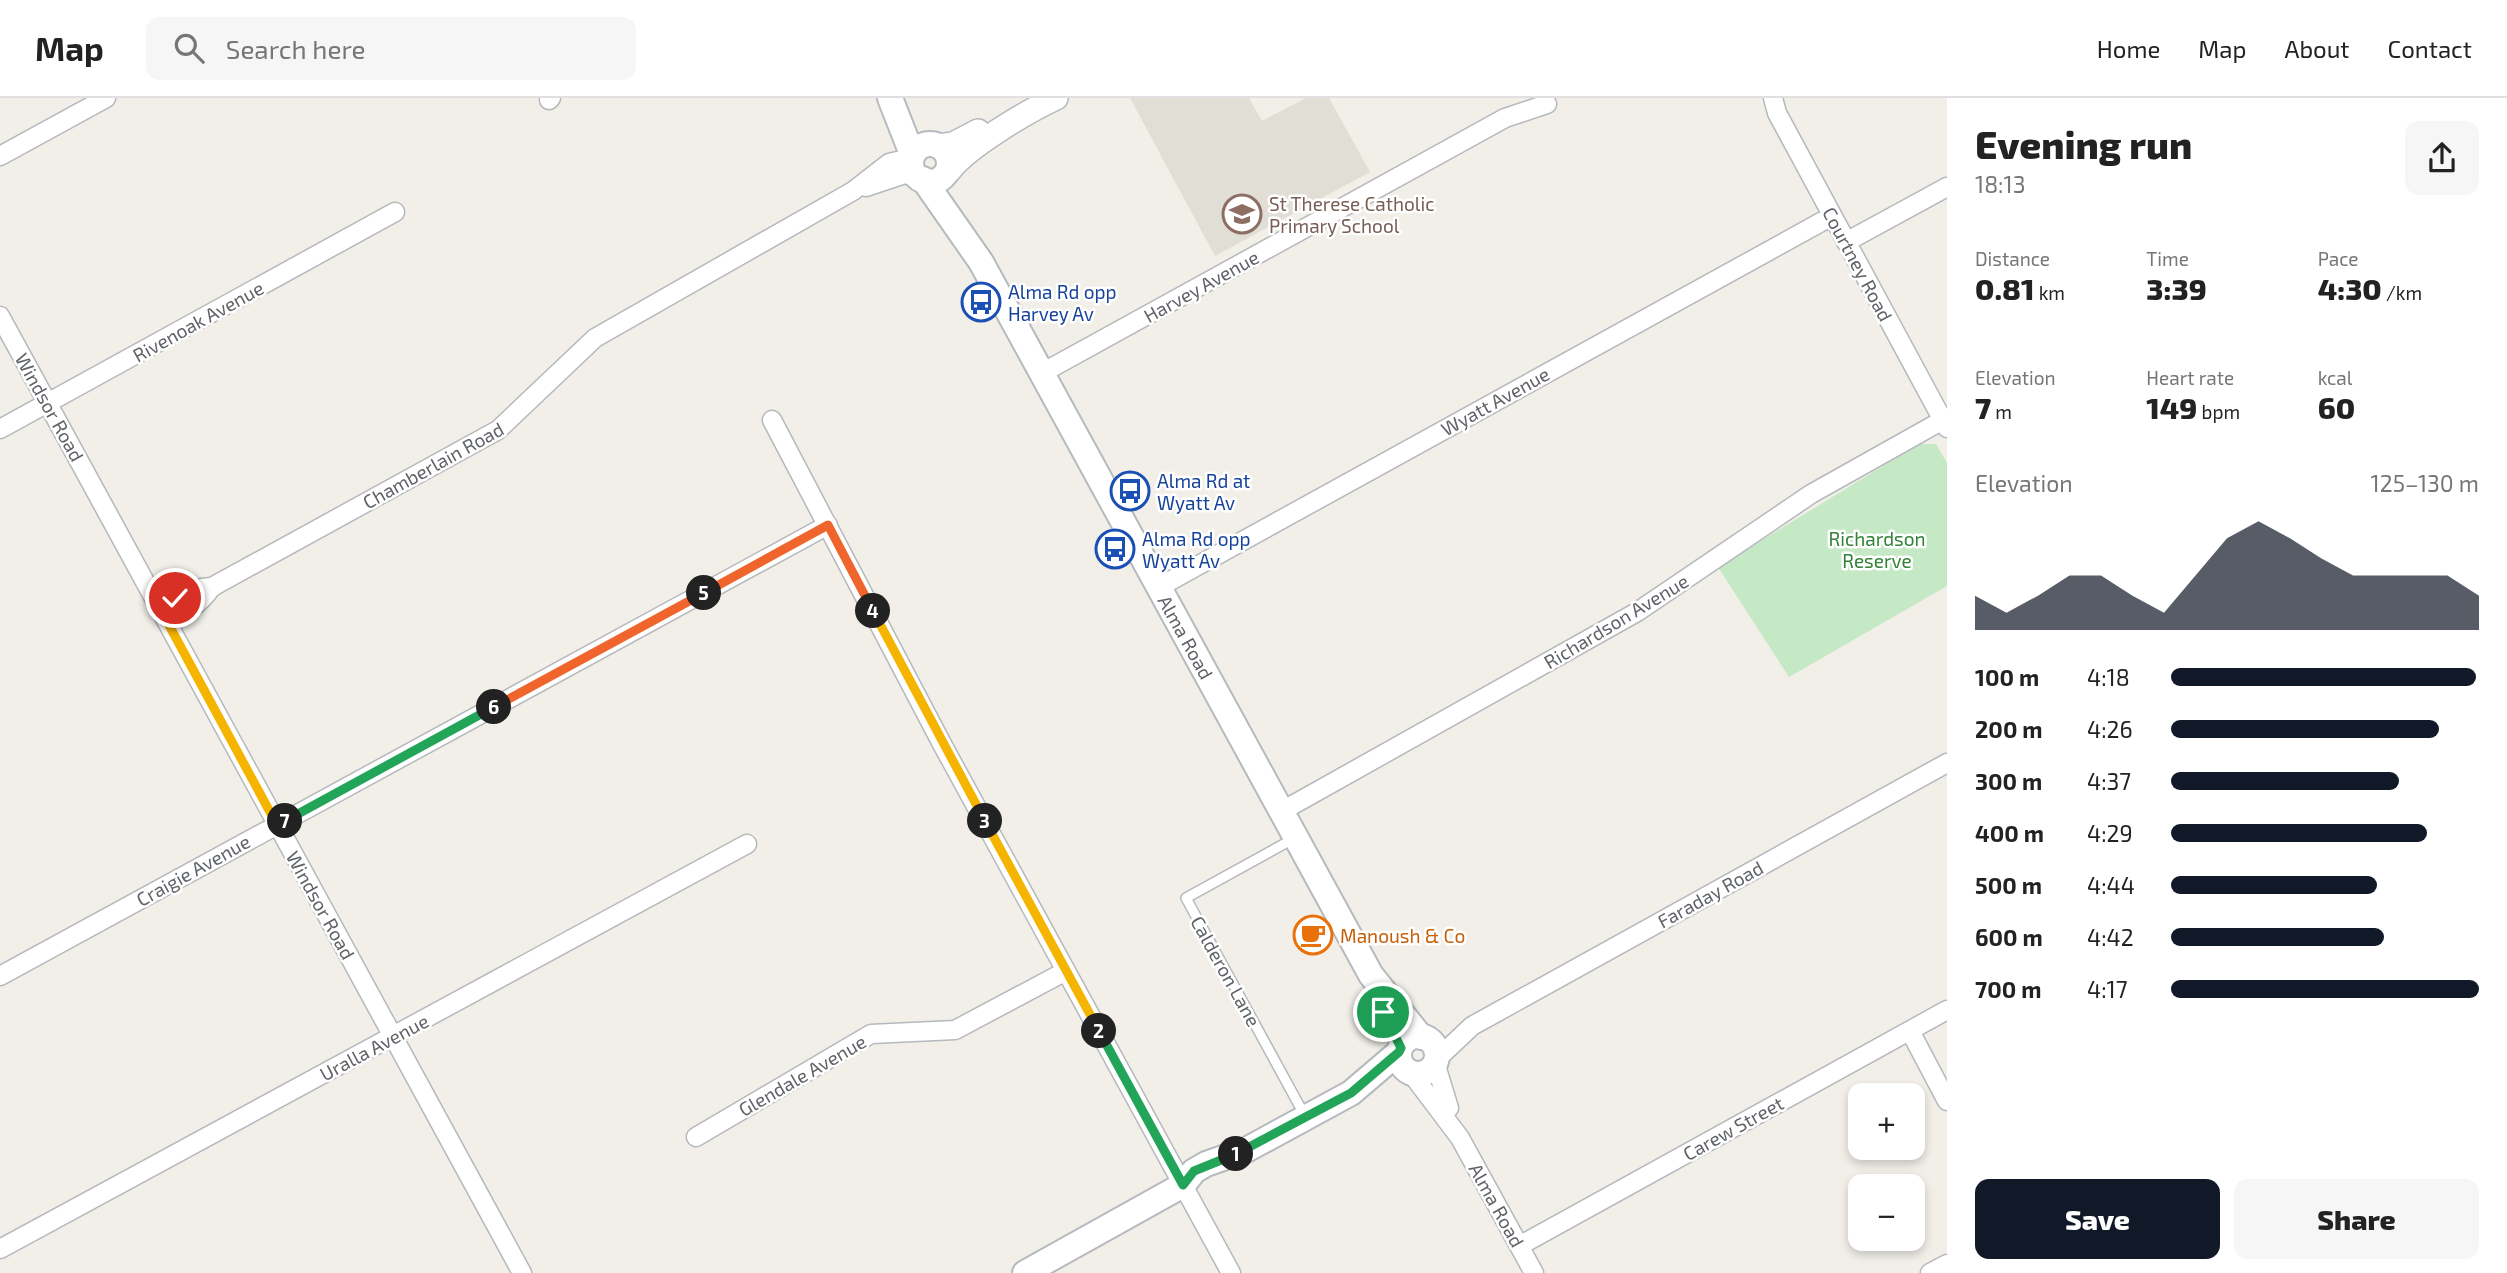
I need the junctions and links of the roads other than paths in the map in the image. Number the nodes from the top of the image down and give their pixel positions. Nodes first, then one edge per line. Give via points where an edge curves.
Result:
1 (106, 98) edge
2 (891, 98) edge
3 (1056, 98) edge
4 (1773, 98) edge
5 (1547, 104) dead end
6 (0, 156) edge
7 (928, 163) junction
8 (1947, 187) edge
9 (395, 212) dead end
10 (1832, 216) junction
11 (1846, 242) junction
12 (0, 316) edge
13 (1042, 373) junction
14 (48, 403) junction
15 (772, 420) dead end
16 (1946, 425) edge
17 (0, 429) edge
18 (828, 525) junction
19 (1159, 587) junction
20 (163, 614) junction
21 (1947, 763) edge
22 (1282, 811) junction
23 (277, 825) junction
24 (1296, 837) junction
25 (747, 844) dead end
26 (1066, 971) junction
27 (0, 976) edge
28 (1947, 1010) edge
29 (1910, 1031) junction
30 (393, 1037) junction
31 (1417, 1055) junction
32 (1947, 1101) edge
33 (1306, 1117) junction
34 (696, 1137) dead end
35 (1461, 1138) junction
36 (1183, 1185) junction
37 (1519, 1246) junction
38 (0, 1249) edge
39 (1947, 1264) edge
40 (522, 1273) edge
41 (1025, 1273) edge
42 (1231, 1273) edge
43 (1534, 1273) edge
44 (1930, 1273) edge

1 - 6 street
2 - 7 main road, Alma Road
3 - 7 street, Chamberlain Road via 953,144
4 - 10 street, Courtney Road
5 - 13 street, Harvey Avenue via 1505,118
7 - 13 main road, Alma Road via 950,195
7 - 20 street, Chamberlain Road via 853,191 595,338 498,430 212,587 193,588 175,598
8 - 11 street
9 - 14 street, Rivenoak Avenue
10 - 11 street, Courtney Road
10 - 19 street, Wyatt Avenue
11 - 16 street, Courtney Road
12 - 14 street, Windsor Road
13 - 19 main road, Alma Road
14 - 17 street, Rivenoak Avenue
14 - 20 street, Windsor Road
15 - 18 street
16 - 22 street, Richardson Avenue via 1811,494 1627,618
18 - 23 street, Craigie Avenue
18 - 26 street
19 - 22 main road, Alma Road
20 - 23 street, Windsor Road
21 - 31 street, Faraday Road
22 - 24 main road, Alma Road
23 - 27 street, Craigie Avenue
23 - 30 street, Windsor Road
24 - 31 main road, Alma Road
24 - 33 lane, Calderon Lane via 1186,898
25 - 30 street, Uralla Avenue
26 - 34 street, Glendale Avenue via 955,1030 871,1034
26 - 36 street
28 - 29 street, Carew Street
29 - 32 street
29 - 37 street, Carew Street
30 - 38 street, Uralla Avenue
30 - 40 street, Windsor Road
31 - 33 main road, Faraday Road via 1368,1090 1351,1093
31 - 35 street, Alma Road
31 - 35 street, Alma Road via 1441,1088
33 - 36 main road, Faraday Road via 1246,1150 1201,1184
35 - 37 street, Alma Road
36 - 41 main road, Faraday Road via 1058,1259
36 - 42 street
37 - 43 street, Alma Road
39 - 44 street

